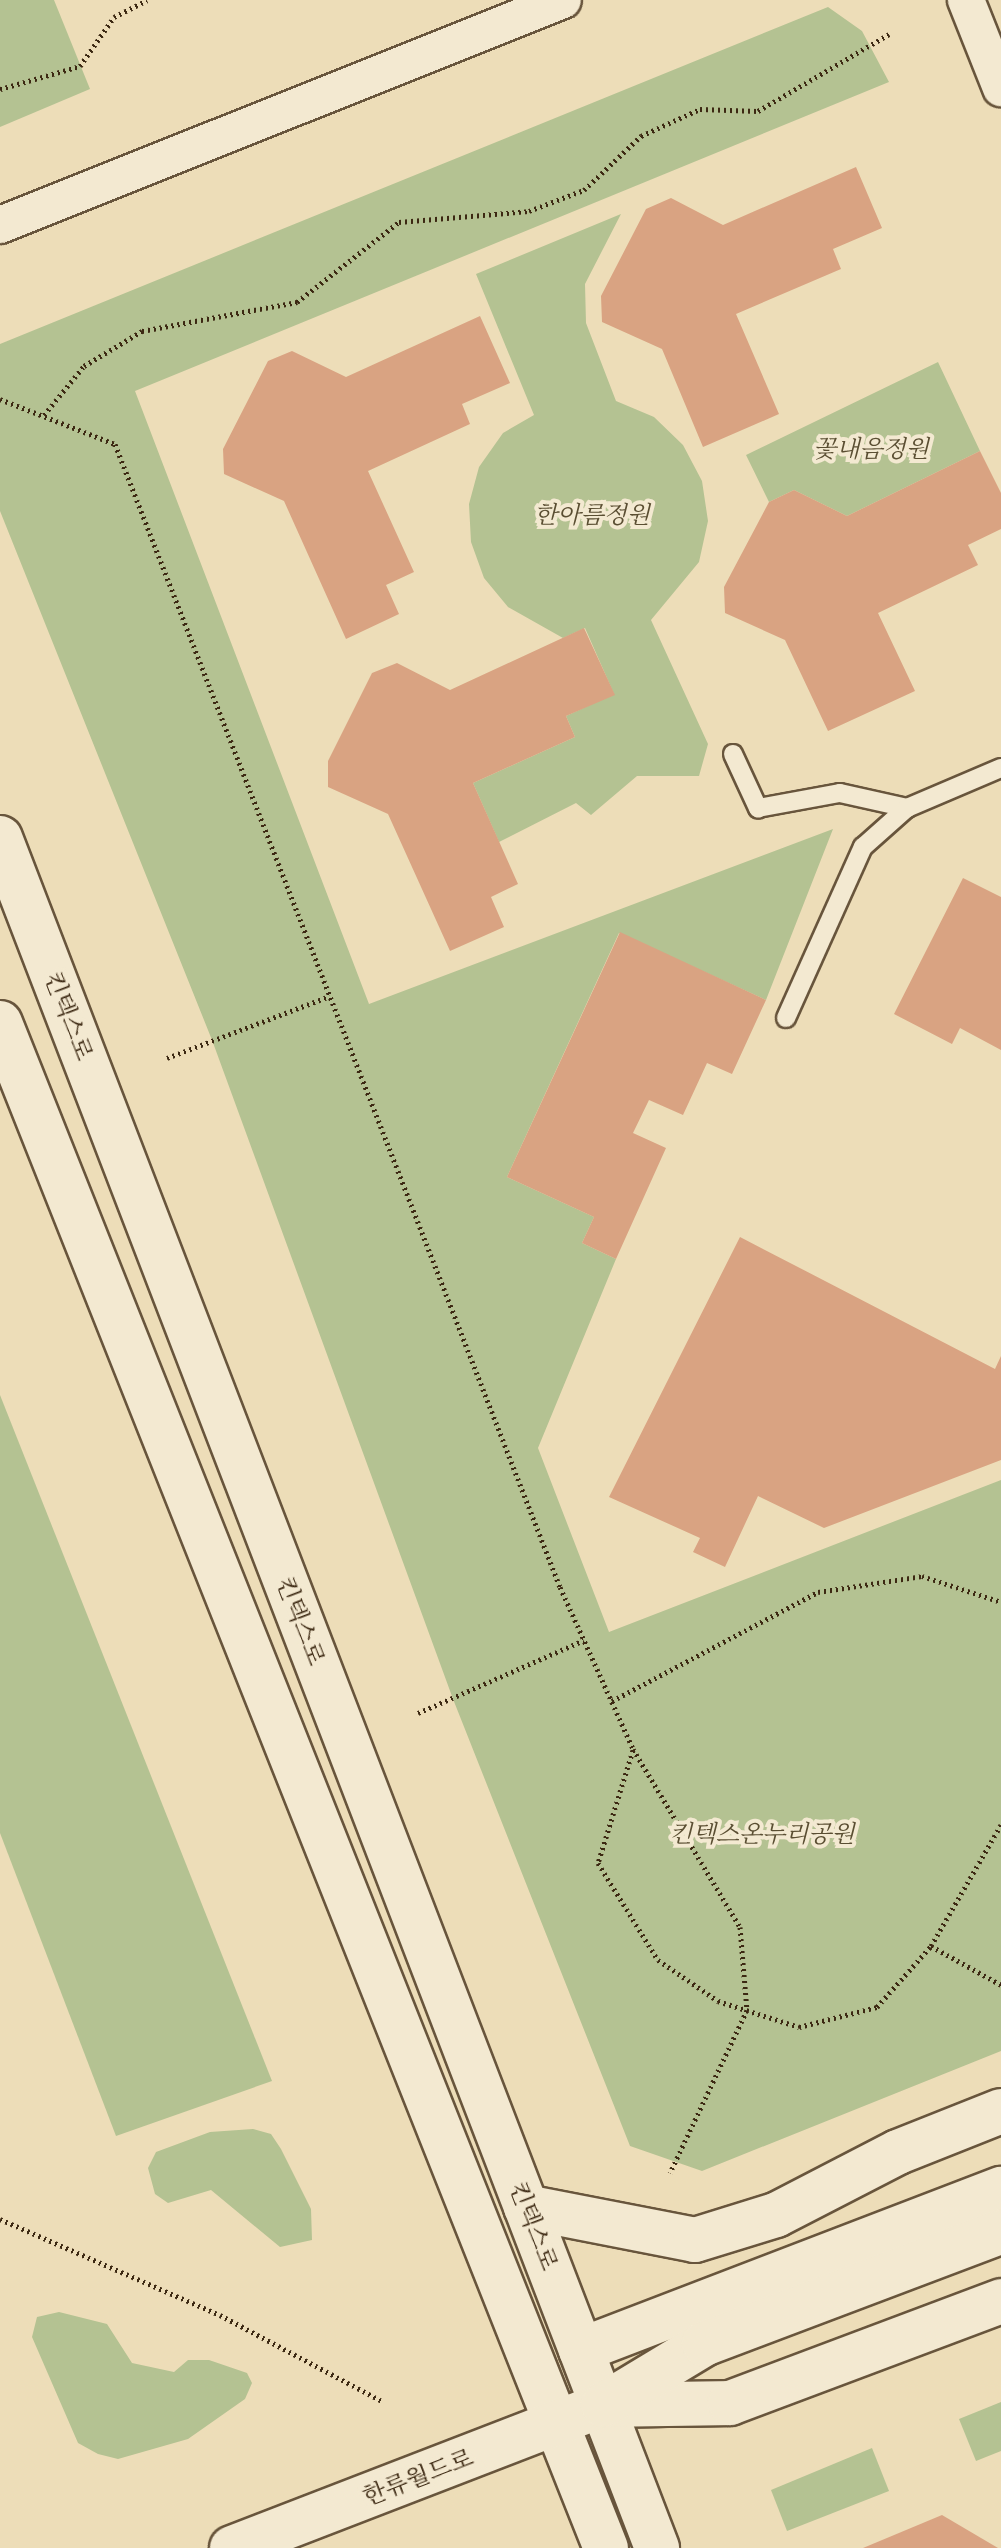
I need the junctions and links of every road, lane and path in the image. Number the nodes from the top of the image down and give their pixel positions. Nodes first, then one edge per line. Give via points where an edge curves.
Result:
1 (147, 0) edge
2 (563, 0) edge
3 (966, 0) edge
4 (889, 34) dead end
5 (1001, 88) edge
6 (0, 89) edge
7 (0, 225) edge
8 (0, 399) edge
9 (44, 415) junction
10 (733, 754) dead end
11 (1001, 768) edge
12 (907, 808) junction
13 (0, 838) edge
14 (330, 996) junction
15 (786, 1018) dead end
16 (0, 1023) edge
17 (167, 1058) dead end
18 (1001, 1602) edge
19 (584, 1640) junction
20 (612, 1701) junction
21 (418, 1713) dead end
22 (633, 1749) junction
23 (1001, 1825) edge
24 (931, 1946) junction
25 (1001, 1985) edge
26 (747, 2010) junction
27 (1001, 2111) edge
28 (670, 2173) dead end
29 (1001, 2189) edge
30 (526, 2207) junction
31 (0, 2219) edge
32 (1001, 2232) edge
33 (1001, 2301) edge
34 (581, 2350) junction
35 (382, 2401) dead end
36 (603, 2405) junction
37 (556, 2422) junction
38 (232, 2548) edge
39 (606, 2548) edge
40 (657, 2548) edge

1 - 6 path via 114,17 80,66
2 - 7 street
3 - 5 street
4 - 9 path via 758,111 700,109 641,136 584,190 529,211 399,222 297,302 142,331 84,366
8 - 9 path
9 - 14 path via 115,444
10 - 12 lane via 758,808 840,793
11 - 12 lane
12 - 15 lane via 863,847
13 - 30 main road, 킨텍스로
14 - 17 path
14 - 19 path
16 - 37 main road
18 - 20 path via 922,1576 818,1592
19 - 20 path
19 - 21 path
20 - 22 path
22 - 26 path via 740,1927
22 - 26 path via 598,1863 658,1960 718,2001
23 - 24 path
24 - 25 path
24 - 26 path via 877,2007 799,2027
26 - 28 path
27 - 30 main road via 898,2152 776,2215 695,2240
29 - 34 main road
30 - 34 main road, 킨텍스로
31 - 35 path via 220,2315
32 - 36 main road via 704,2344
33 - 36 main road via 730,2403
34 - 36 main road, 킨텍스로
36 - 37 main road, 한류월드로
36 - 40 main road, 킨텍스로
37 - 38 main road, 한류월드로
37 - 39 main road

